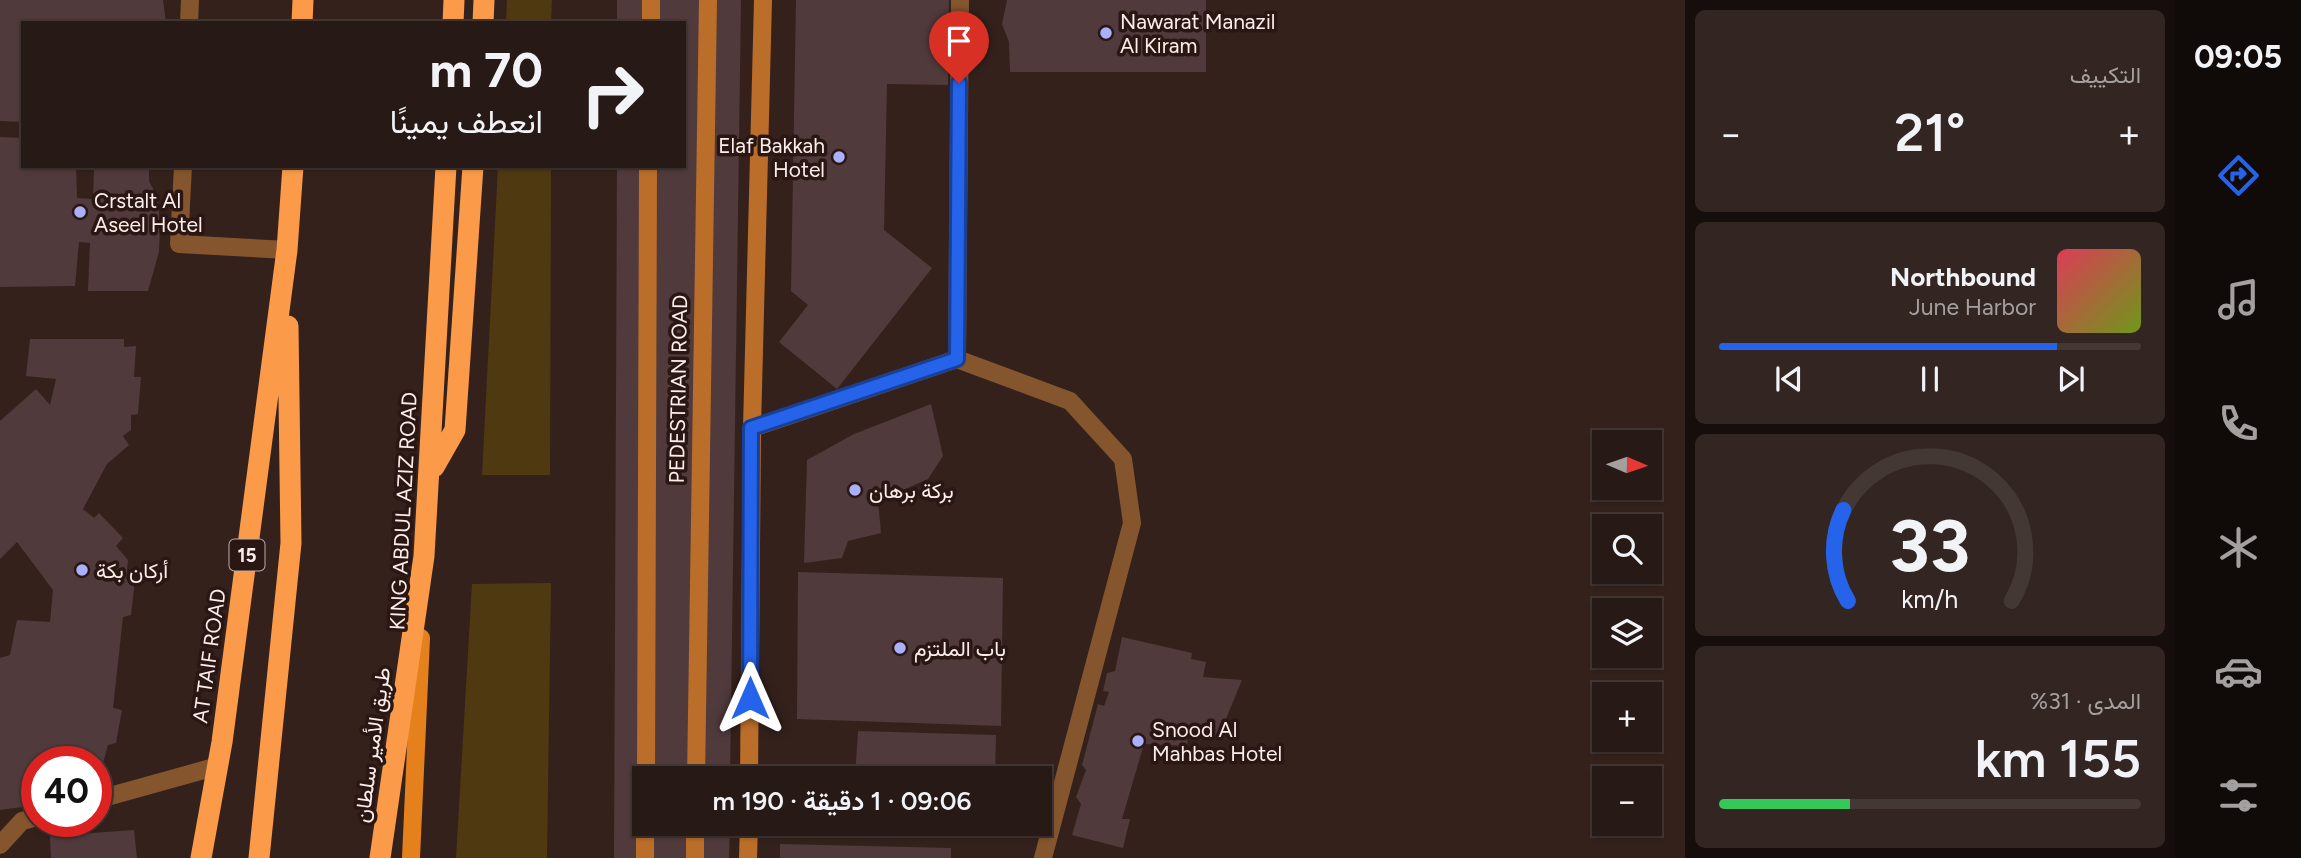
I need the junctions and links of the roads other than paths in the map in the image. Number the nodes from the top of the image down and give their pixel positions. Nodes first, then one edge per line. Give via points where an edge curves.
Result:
1 (190, 0) edge
2 (303, 0) edge
3 (454, 0) edge
4 (484, 0) edge
5 (651, 0) edge
6 (708, 0) edge
7 (763, 0) edge
8 (960, 0) edge
9 (189, 21) edge
10 (302, 21) edge
11 (453, 21) edge
12 (483, 21) edge
13 (651, 21) edge
14 (183, 168) edge
15 (293, 168) edge
16 (446, 168) edge
17 (473, 168) edge
18 (648, 168) edge
19 (287, 250) junction
20 (957, 359) junction
21 (751, 428) junction
22 (431, 472) junction
23 (424, 556) junction
24 (218, 766) junction
25 (646, 766) edge
26 (696, 766) edge
27 (749, 766) edge
28 (112, 796) edge
29 (21, 822) edge
30 (645, 836) edge
31 (695, 836) edge
32 (749, 836) edge
33 (0, 847) edge
34 (260, 849) edge
35 (2, 858) edge
36 (201, 858) edge
37 (380, 858) edge
38 (411, 858) edge
39 (645, 858) edge
40 (695, 858) edge
41 (748, 858) edge
42 (1043, 858) edge

1 - 9 street
2 - 10 highway
3 - 11 highway
4 - 12 highway
5 - 13 main road
6 - 26 main road, PEDESTRIAN ROAD
7 - 21 main road
8 - 20 street
14 - 19 street via 179,244
15 - 19 highway
16 - 22 highway, KING ABDUL AZIZ ROAD
17 - 22 highway via 455,430
18 - 25 main road, PEDESTRIAN ROAD
19 - 24 highway, AT TAIF ROAD / 15
19 - 34 highway via 291,542
20 - 21 street
20 - 42 street via 1070,401 1123,459 1132,523
21 - 27 main road
22 - 23 highway, KING ABDUL AZIZ ROAD
23 - 37 highway, طريق الأمير سلطان
23 - 38 main road, KING ABDUL AZIZ ROAD
24 - 28 street
24 - 36 highway, AT TAIF ROAD / 15
29 - 33 street
30 - 39 main road
31 - 40 main road
32 - 41 main road
33 - 35 street

